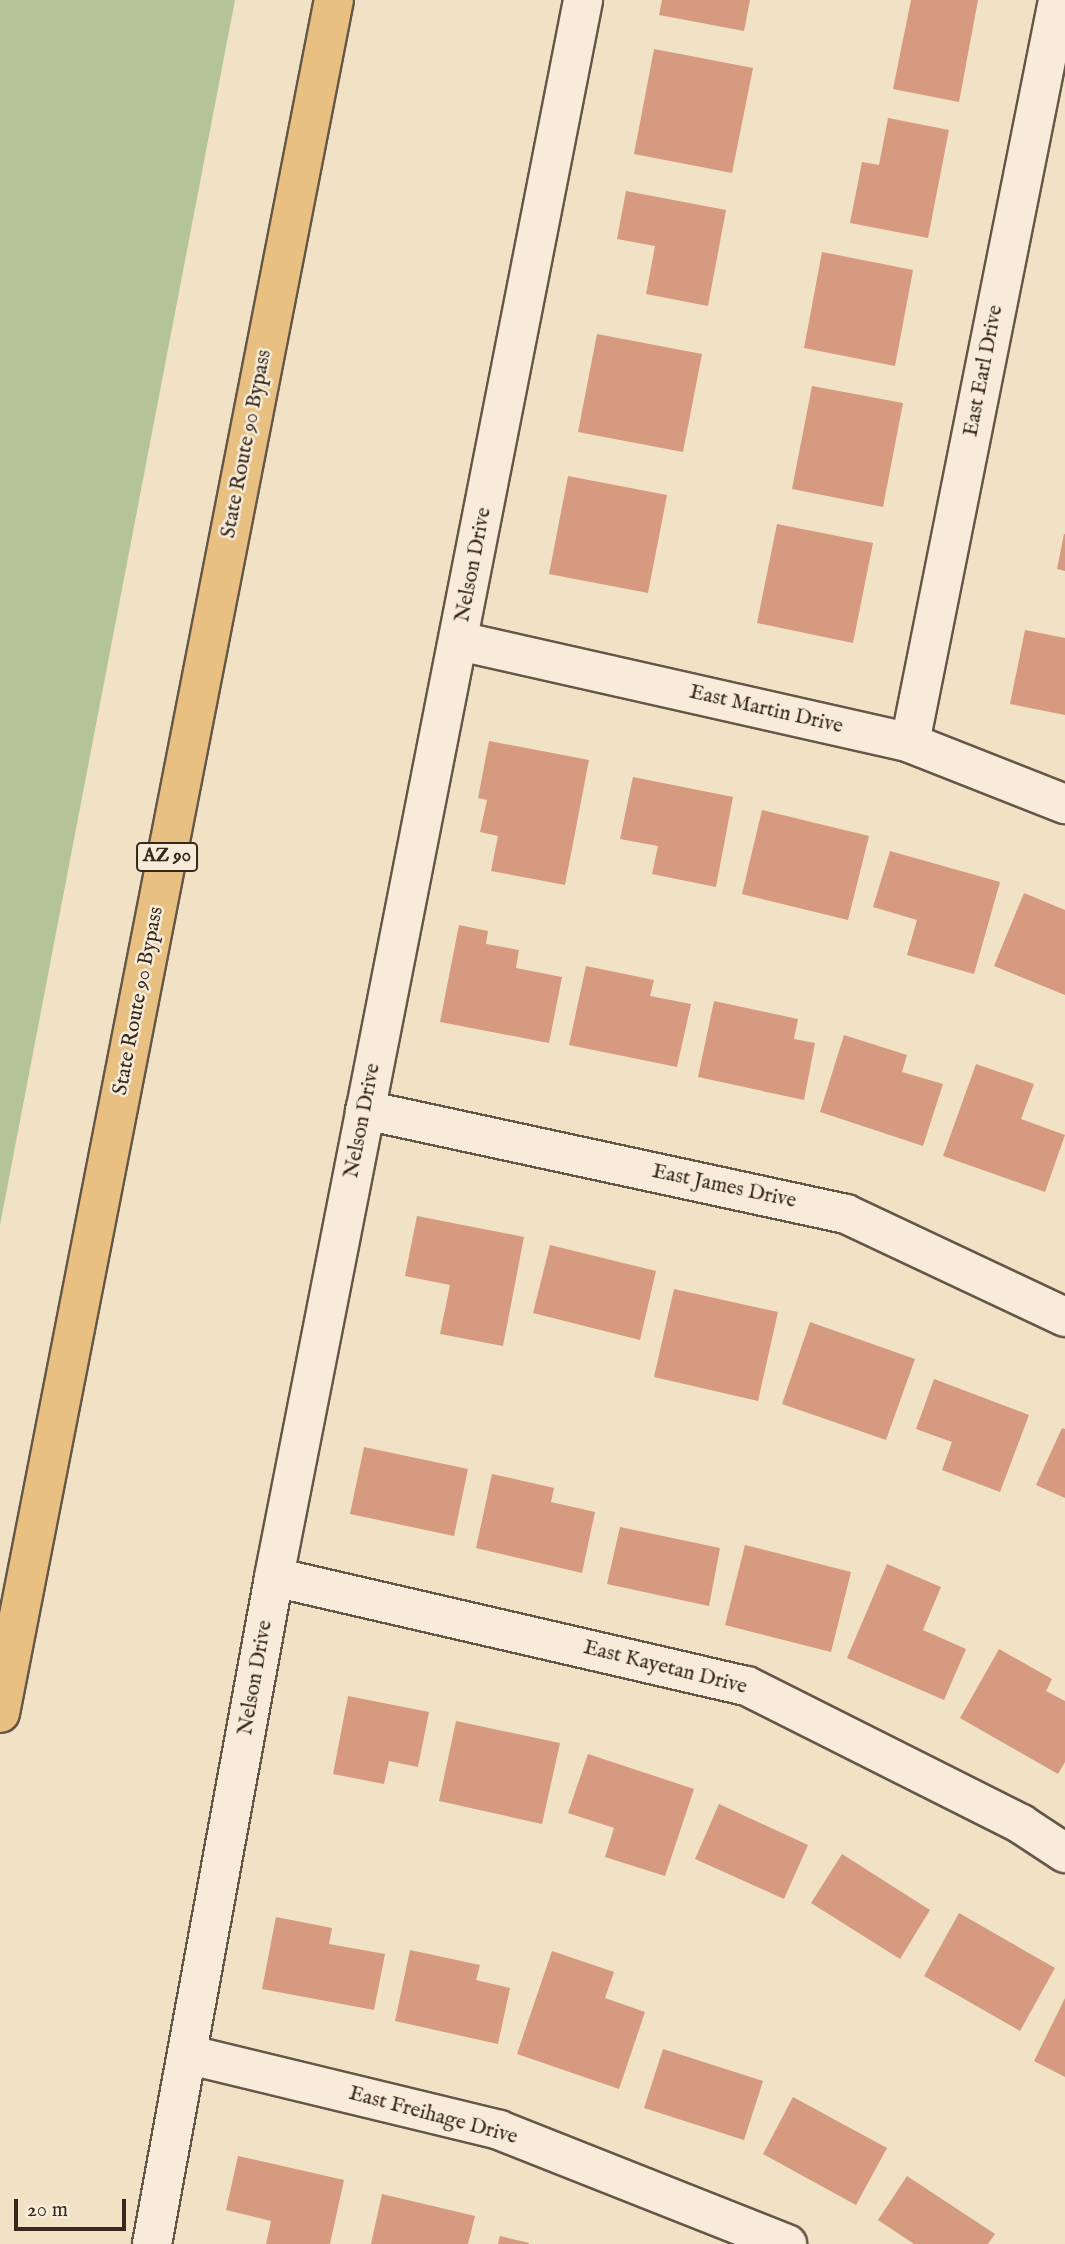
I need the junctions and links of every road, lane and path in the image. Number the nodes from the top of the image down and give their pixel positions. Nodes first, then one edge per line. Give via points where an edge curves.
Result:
1 (334, 0) edge
2 (583, 0) edge
3 (1058, 0) edge
4 (459, 641) junction
5 (910, 743) junction
6 (1065, 804) edge
7 (365, 1110) junction
8 (1065, 1317) edge
9 (274, 1577) junction
10 (0, 1713) edge
11 (1065, 1853) edge
12 (190, 2055) junction
13 (152, 2244) edge
14 (787, 2244) edge

1 - 10 highway, State Route 90 Bypass / AZ 90
2 - 4 street, Nelson Drive
3 - 5 street, East Earl Drive
4 - 5 street, East Martin Drive
4 - 7 street, Nelson Drive
5 - 6 street, East Martin Drive
7 - 8 street, East James Drive via 846,1214
7 - 9 street, Nelson Drive
9 - 11 street, East Kayetan Drive via 747,1686 1021,1824
9 - 12 street, Nelson Drive
12 - 13 street, Nelson Drive
12 - 14 street, East Freihage Drive via 499,2130

